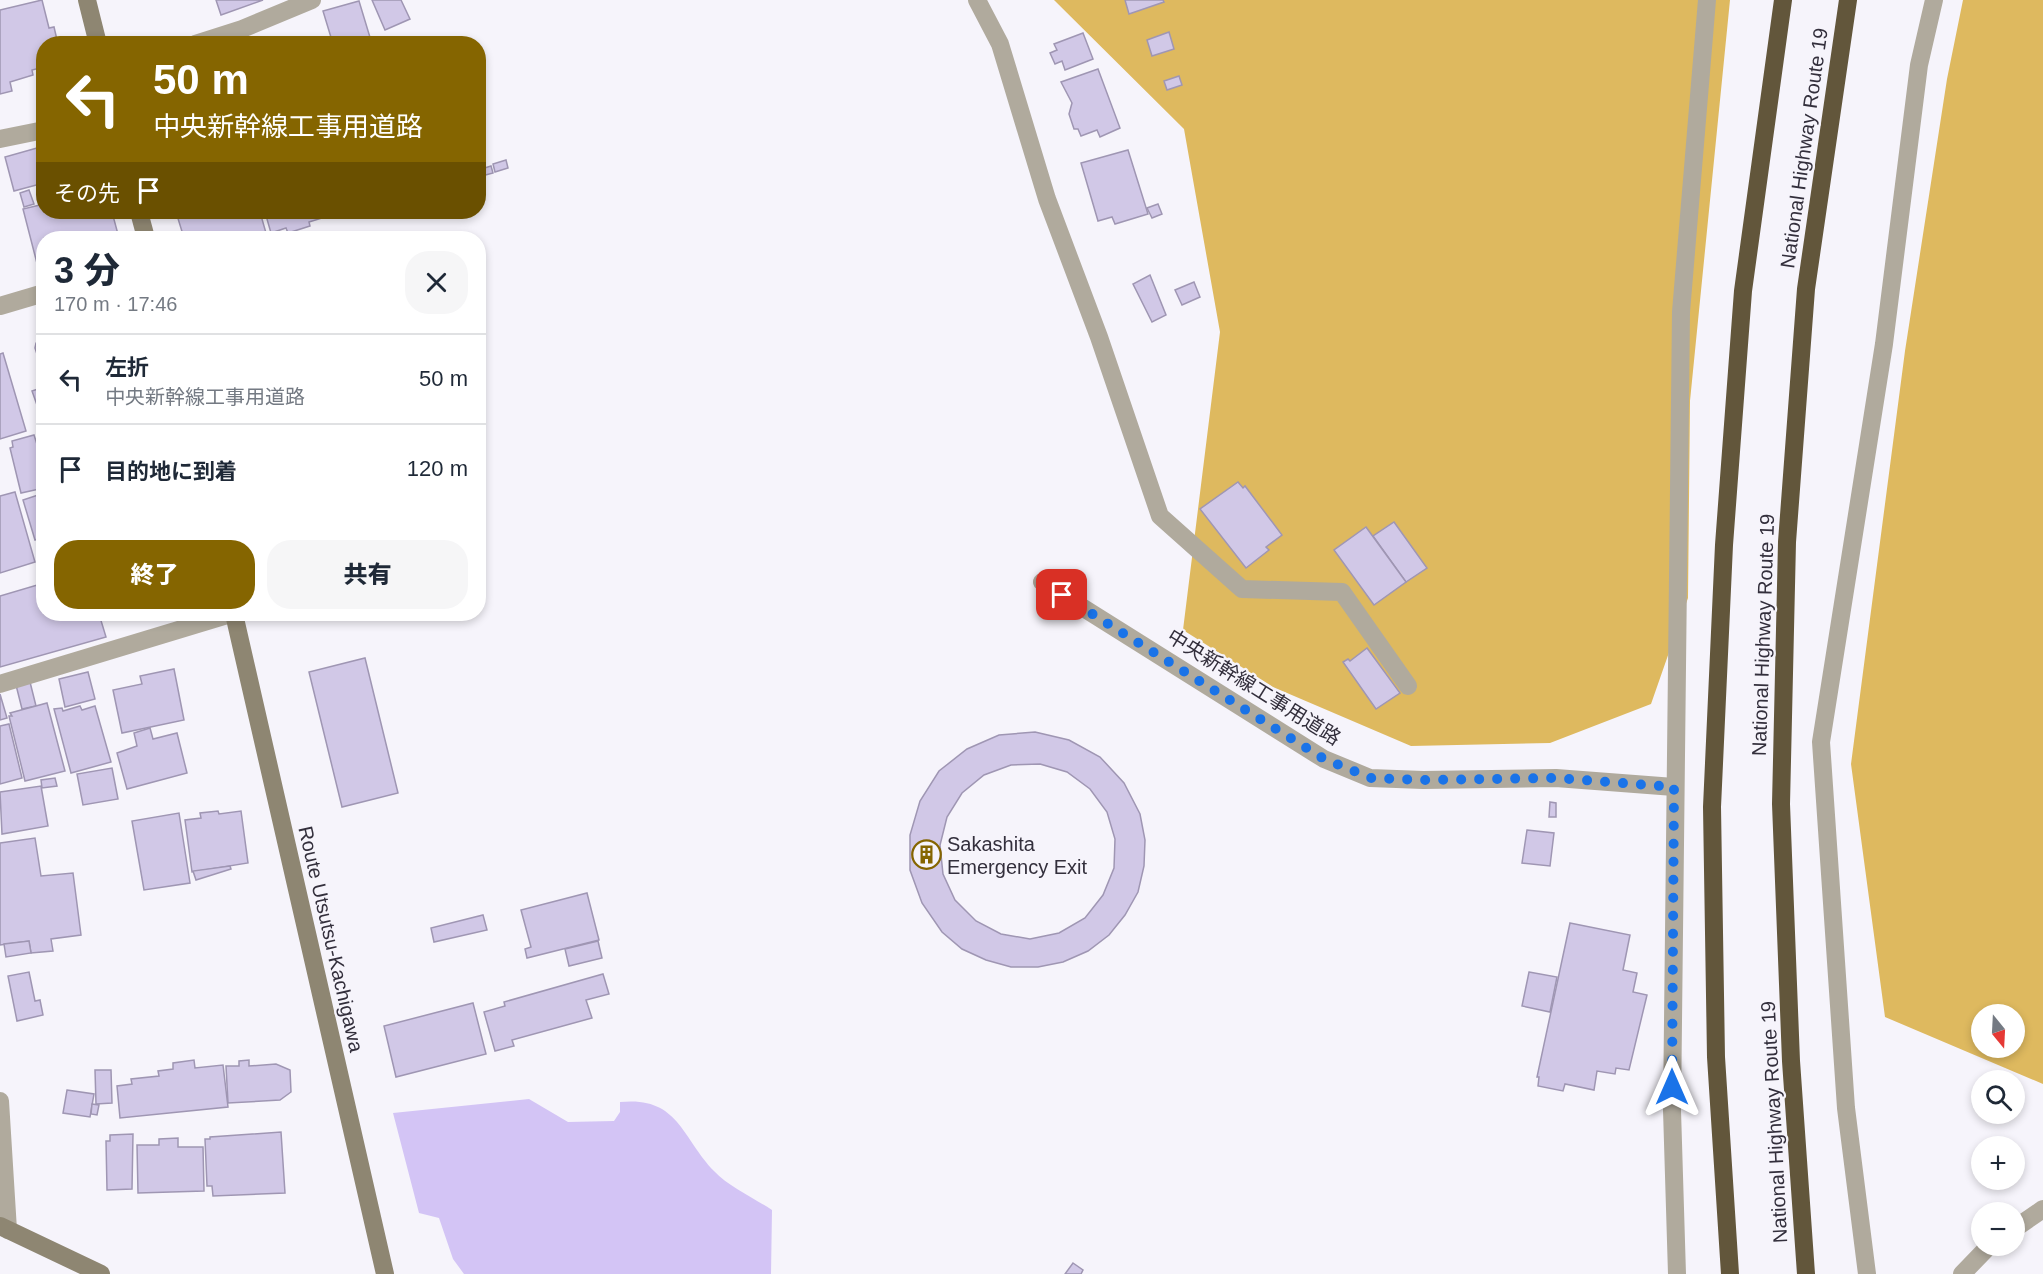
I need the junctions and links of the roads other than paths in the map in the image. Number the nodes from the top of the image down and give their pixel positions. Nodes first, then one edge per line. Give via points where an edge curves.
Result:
1 (87, 0) edge
2 (312, 0) edge
3 (977, 0) edge
4 (1707, 0) edge
5 (1783, 0) edge
6 (1848, 0) edge
7 (1934, 0) edge
8 (96, 36) edge
9 (220, 36) edge
10 (36, 132) edge
11 (0, 139) edge
12 (36, 295) edge
13 (0, 306) edge
14 (1042, 582) dead end
15 (209, 621) edge
16 (234, 621) edge
17 (0, 684) edge
18 (1408, 686) dead end
19 (1674, 787) junction
20 (0, 1101) edge
21 (2043, 1209) edge
22 (2025, 1221) edge
23 (4, 1228) edge
24 (1979, 1256) edge
25 (101, 1274) edge
26 (385, 1274) edge
27 (1677, 1274) edge
28 (1730, 1274) edge
29 (1806, 1274) edge
30 (1867, 1274) edge
31 (1962, 1274) edge

1 - 8 main road
2 - 9 street
3 - 18 street via 1000,44 1047,199 1160,516 1242,589 1342,592
4 - 19 street via 1682,312
5 - 28 highway, National Highway Route 19 via 1743,291 1724,545 1712,807 1716,1057
6 - 29 highway, National Highway Route 19 via 1806,289 1787,542 1781,804 1791,1061
7 - 30 street via 1919,65 1884,344 1821,742 1845,1108
10 - 11 street
12 - 13 street
14 - 19 street, 中央新幹線工事用道路 via 1324,759 1371,778 1556,778
15 - 17 street
16 - 26 main road, Route Utsutsu-Kachigawa
19 - 27 street via 1672,1110
20 - 23 street
21 - 22 street
23 - 25 main road
24 - 31 street

